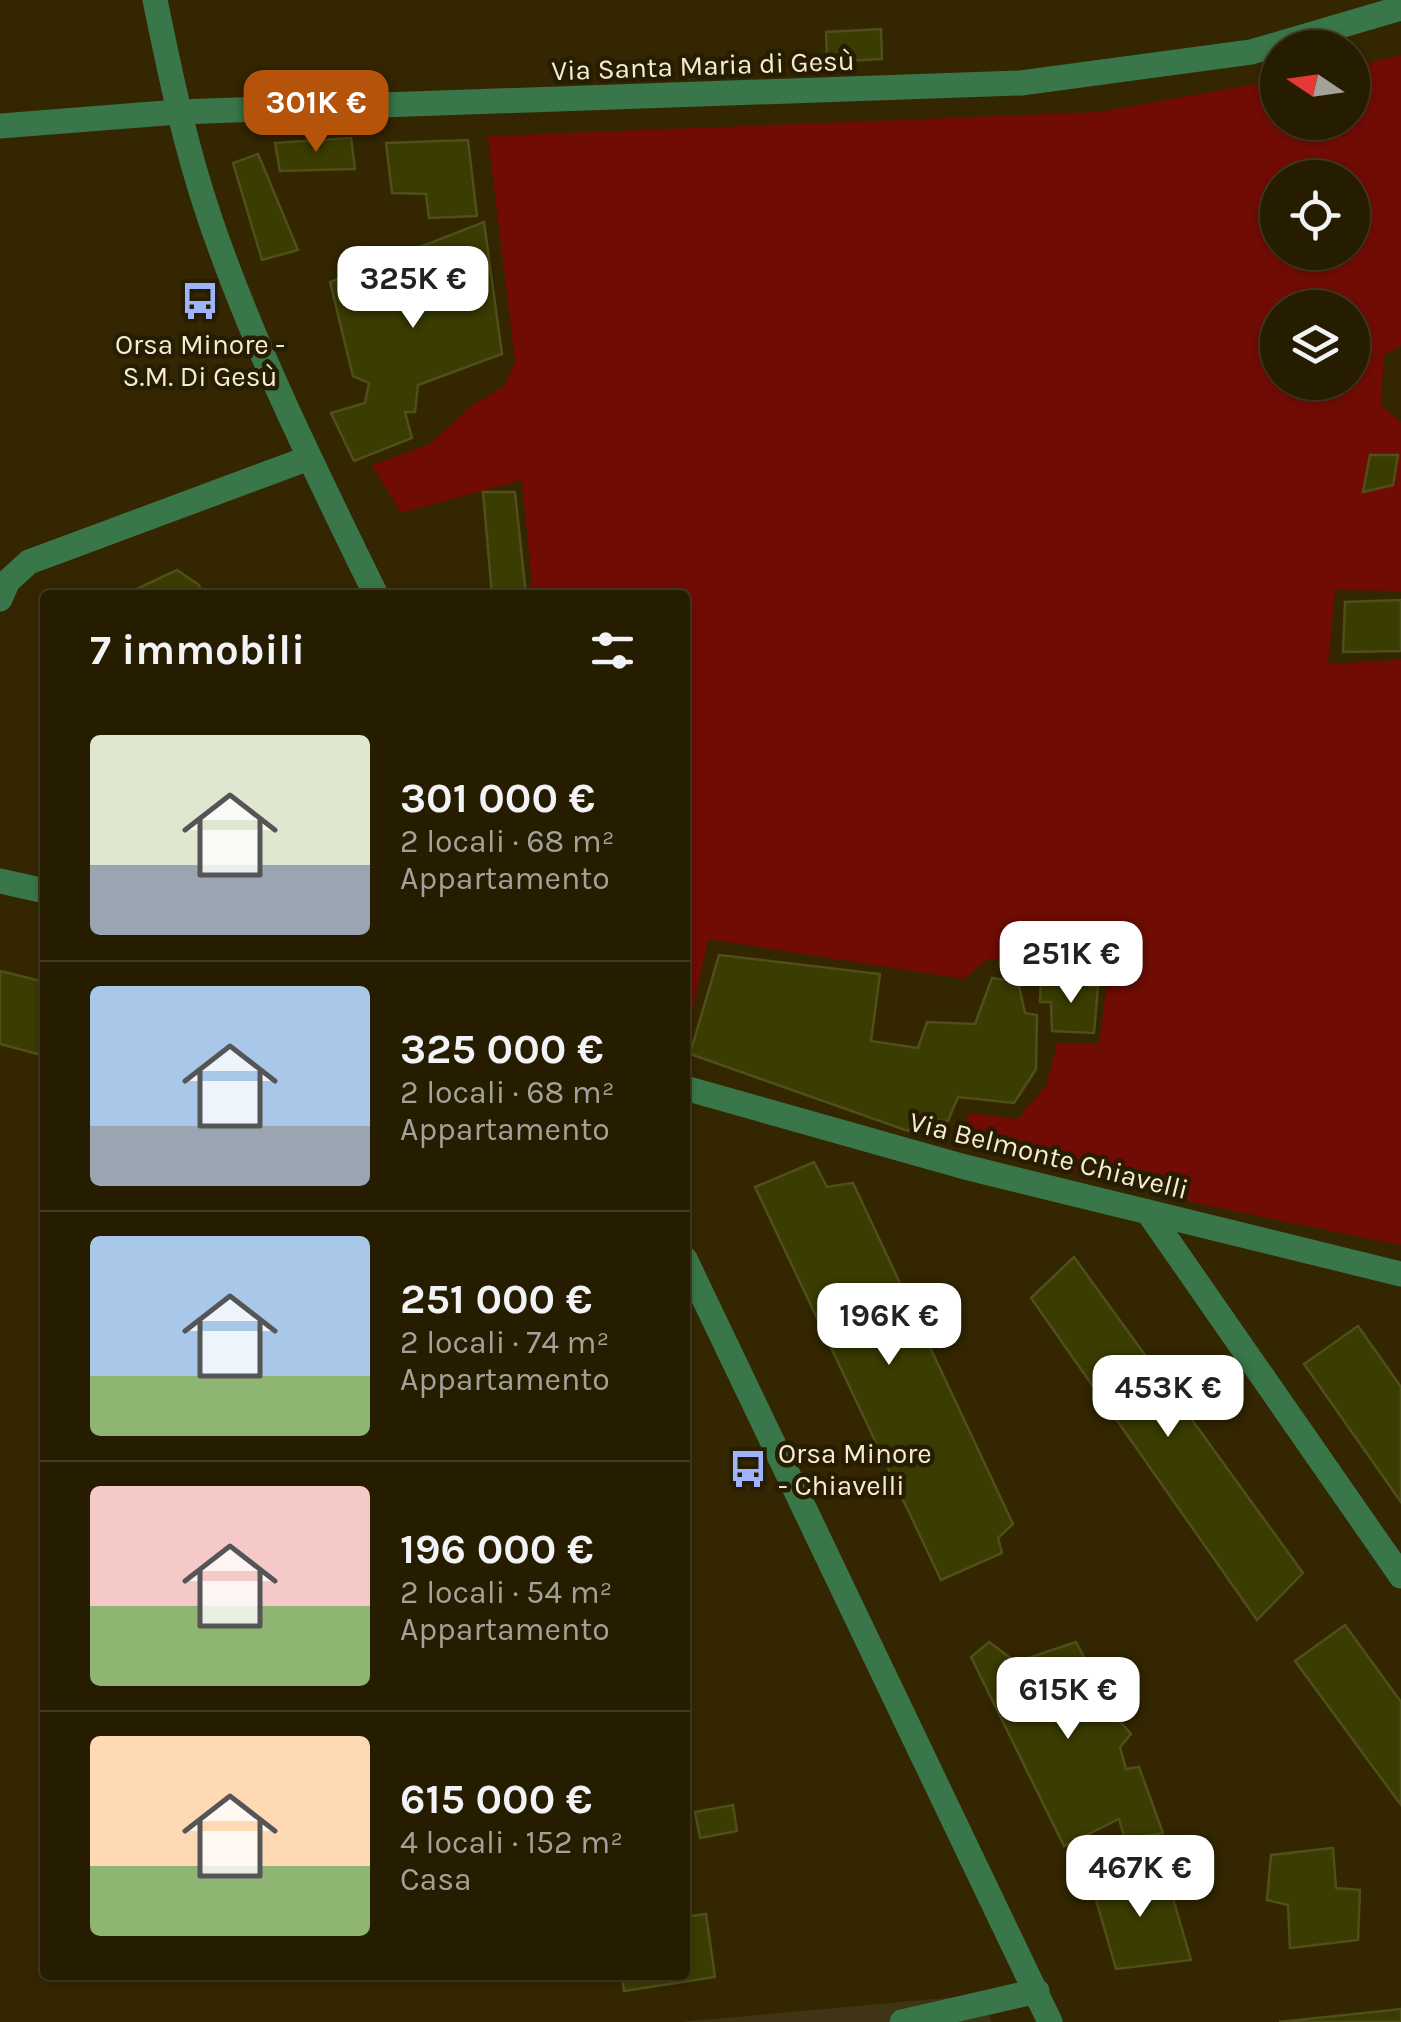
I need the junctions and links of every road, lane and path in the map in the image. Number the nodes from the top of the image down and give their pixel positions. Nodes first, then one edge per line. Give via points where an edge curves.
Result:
1 (154, 0) edge
2 (1401, 8) edge
3 (178, 112) junction
4 (0, 126) edge
5 (309, 458) junction
6 (374, 590) edge
7 (0, 598) edge
8 (0, 881) edge
9 (40, 890) edge
10 (690, 1089) edge
11 (1148, 1212) junction
12 (690, 1269) edge
13 (1401, 1274) edge
14 (1401, 1576) edge
15 (1037, 1991) junction
16 (902, 2022) edge
17 (1050, 2022) edge

1 - 3 street
2 - 3 street, Via Santa Maria di Gesù via 1251,52 1021,83
3 - 4 street, Via Santa Maria di Gesù
3 - 5 street via 210,218
5 - 6 street
5 - 7 street via 29,562
8 - 9 street
10 - 11 street, Via Belmonte Chiavelli
11 - 13 street, Via Belmonte Chiavelli
11 - 14 street
12 - 15 street
15 - 16 street
15 - 17 street

